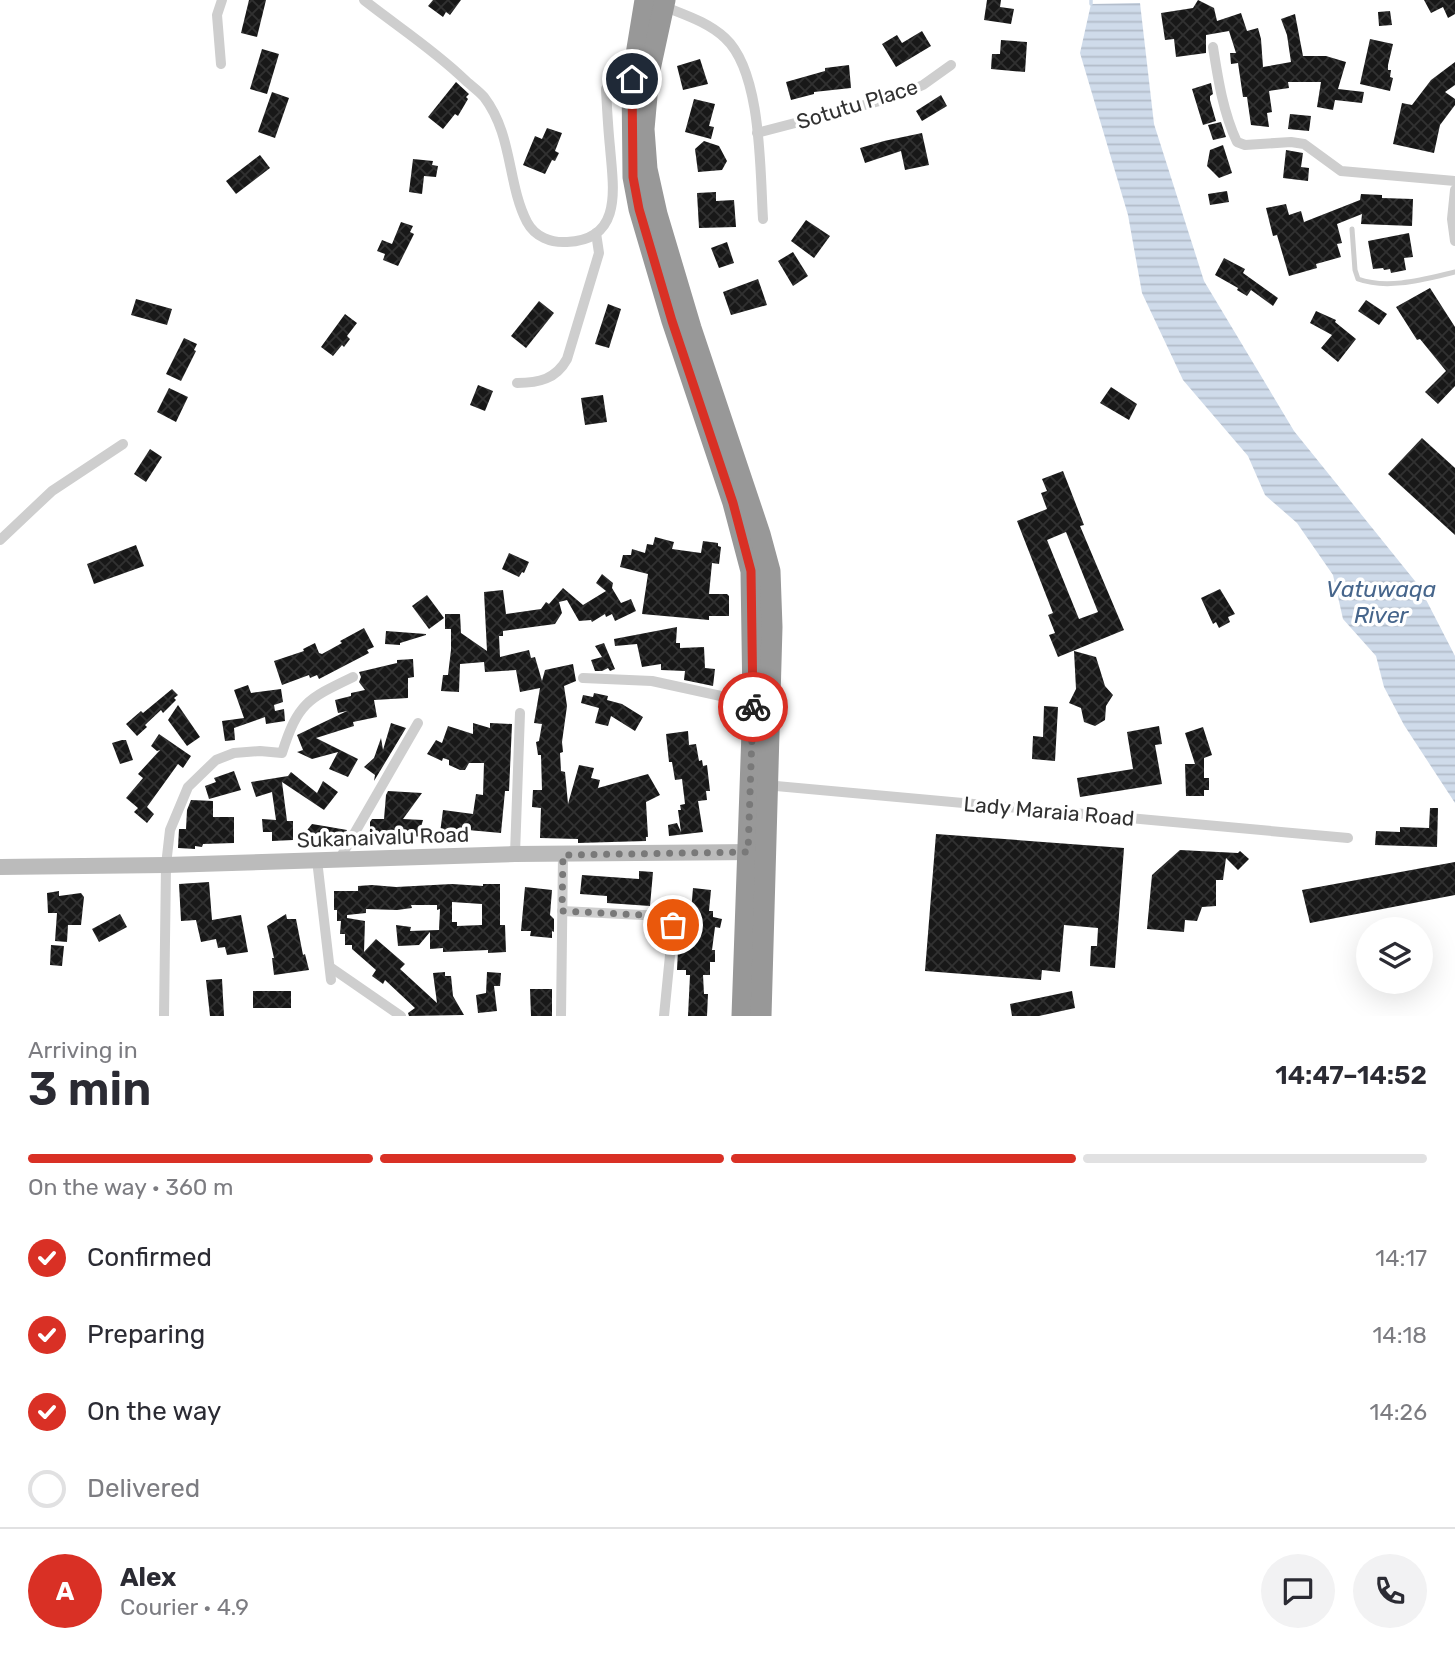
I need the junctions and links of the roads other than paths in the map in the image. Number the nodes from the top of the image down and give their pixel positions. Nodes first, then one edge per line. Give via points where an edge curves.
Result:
1 (222, 0) edge
2 (363, 0) edge
3 (658, 2) edge
4 (1213, 47) dead end
5 (221, 64) dead end
6 (951, 65) dead end
7 (632, 79) junction
8 (757, 133) junction
9 (1455, 181) edge
10 (1455, 190) edge
11 (763, 219) dead end
12 (1352, 229) dead end
13 (597, 233) junction
14 (1455, 241) edge
15 (1455, 272) edge
16 (517, 383) dead end
17 (123, 444) dead end
18 (0, 540) edge
19 (353, 677) dead end
20 (583, 678) dead end
21 (753, 704) junction
22 (520, 713) dead end
23 (418, 723) dead end
24 (759, 785) junction
25 (1348, 838) dead end
26 (757, 852) junction
27 (515, 854) junction
28 (563, 855) junction
29 (317, 860) junction
30 (339, 860) junction
31 (166, 865) junction
32 (0, 867) edge
33 (562, 911) junction
34 (330, 967) junction
35 (331, 980) dead end
36 (164, 1016) edge
37 (401, 1016) edge
38 (561, 1016) edge
39 (664, 1016) edge
40 (742, 1016) edge
41 (761, 1016) edge

1 - 5 street via 217,15
2 - 13 street via 484,97 509,152 523,212 533,231 562,243
3 - 7 highway
3 - 8 street via 726,38 750,84
3 - 24 highway via 644,129 647,169 691,328 770,570 772,626
4 - 9 street via 1237,142 1304,144 1341,171
6 - 8 street, Sotutu Place via 895,97
7 - 13 street via 615,78 606,89 612,207
7 - 21 highway via 633,177 639,209 751,571
8 - 11 street
10 - 14 street
12 - 15 lane via 1358,279 1376,284
13 - 16 street via 599,253 567,359 548,379
17 - 18 street via 52,491
19 - 31 street via 304,705 282,753 234,752 216,760 188,787 170,830
20 - 21 street via 652,681
21 - 24 highway
22 - 27 street
23 - 30 street
24 - 25 street, Lady Maraia Road
24 - 26 highway
26 - 28 main road, Sukanaivalu Road
26 - 40 highway
26 - 41 highway
27 - 28 main road, Sukanaivalu Road
27 - 30 main road, Sukanaivalu Road
28 - 33 street
29 - 30 main road, Sukanaivalu Road
29 - 31 main road, Sukanaivalu Road
29 - 34 street
31 - 32 main road, Sukanaivalu Road
31 - 36 street
33 - 38 street
33 - 39 street via 663,916 673,925
34 - 35 street
34 - 37 street

